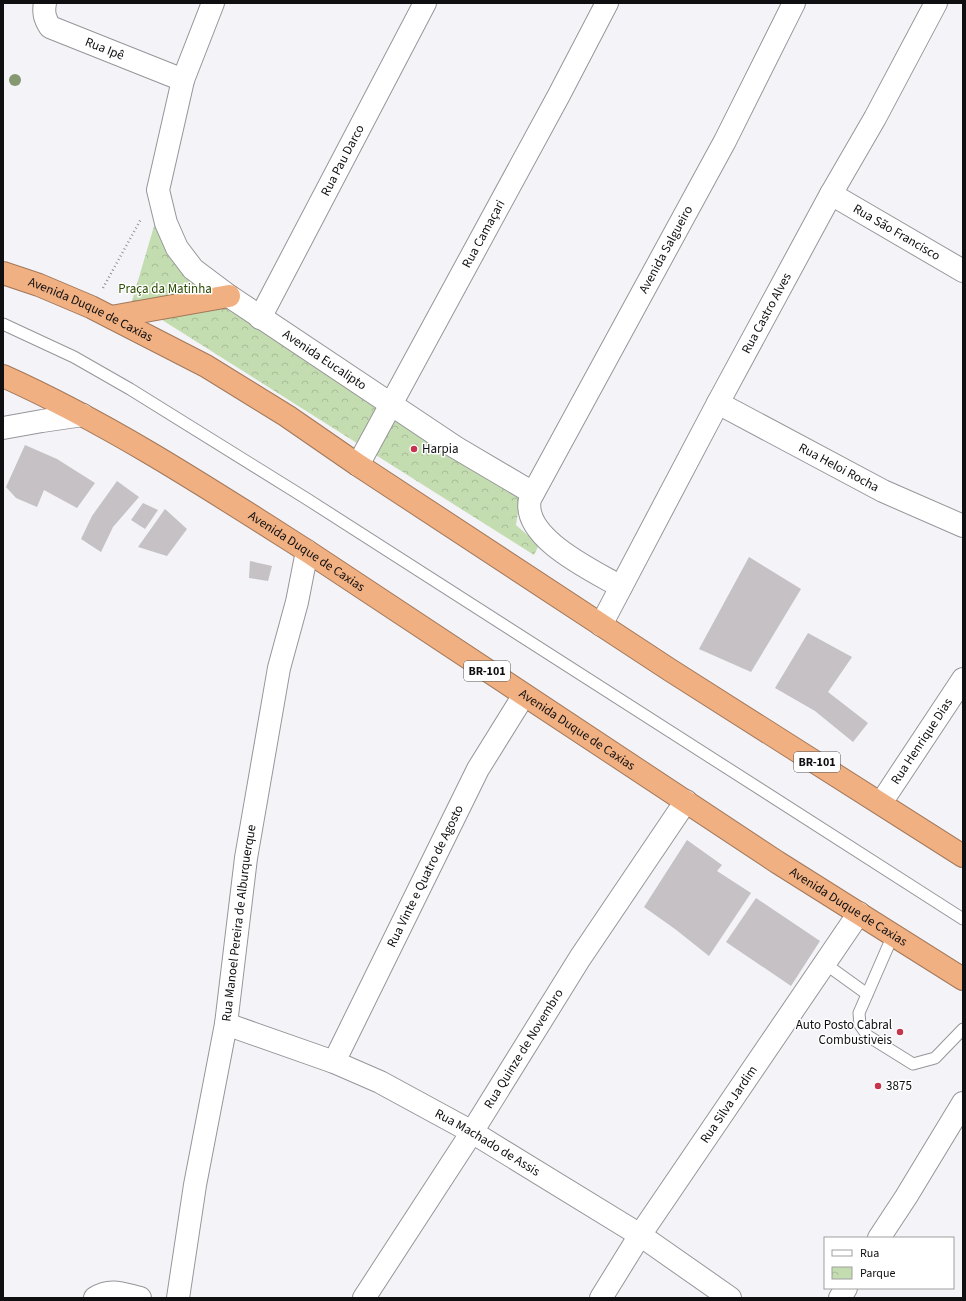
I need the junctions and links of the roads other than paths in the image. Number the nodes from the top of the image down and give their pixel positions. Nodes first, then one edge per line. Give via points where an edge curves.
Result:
1 (45, 3) edge
2 (213, 3) edge
3 (425, 3) edge
4 (607, 3) edge
5 (794, 3) edge
6 (936, 3) edge
7 (183, 80) junction
8 (831, 194) junction
9 (963, 271) edge
10 (3, 273) edge
11 (229, 296) junction
12 (111, 317) junction
13 (260, 318) junction
14 (3, 324) edge
15 (3, 376) edge
16 (718, 403) junction
17 (391, 404) junction
18 (83, 415) junction
19 (3, 428) edge
20 (358, 465) junction
21 (533, 493) junction
22 (963, 526) edge
23 (307, 551) junction
24 (621, 587) junction
25 (601, 625) junction
26 (963, 678) edge
27 (524, 695) junction
28 (686, 802) junction
29 (881, 803) junction
30 (963, 856) edge
31 (858, 913) junction
32 (963, 920) edge
33 (893, 935) junction
34 (824, 963) junction
35 (963, 979) edge
36 (867, 994) junction
37 (226, 1024) junction
38 (963, 1029) edge
39 (334, 1062) junction
40 (963, 1103) edge
41 (472, 1132) junction
42 (640, 1235) junction
43 (880, 1237) edge
44 (845, 1289) edge
45 (95, 1298) edge
46 (140, 1298) edge
47 (178, 1298) edge
48 (364, 1298) edge
49 (601, 1298) edge
50 (730, 1298) edge
51 (840, 1298) edge

1 - 7 street, Rua Ipê via 44,16 50,27
2 - 7 street, Avenida Eucalipto
3 - 13 street, Rua Pau Darco
4 - 17 street, Rua Camaçari
5 - 21 street, Avenida Salgueiro via 725,141
6 - 8 street, Rua Castro Alves
7 - 11 street, Avenida Eucalipto via 158,190 166,223 177,248 193,269
8 - 9 street, Rua São Francisco
8 - 16 street, Rua Castro Alves
10 - 12 highway, Avenida Duque de Caxias / BR-101 via 39,285
11 - 12 highway
11 - 13 street, Avenida Eucalipto
12 - 20 highway, Avenida Duque de Caxias / BR-101 via 206,366 287,416
13 - 17 street, Avenida Eucalipto
14 - 32 lane via 74,357 130,389 307,499
15 - 18 highway, Avenida Duque de Caxias / BR-101
16 - 22 street, Rua Heloi Rocha via 883,491
16 - 24 street, Rua Castro Alves
17 - 20 street, Rua Camaçari
17 - 21 street, Avenida Eucalipto via 455,447
18 - 19 street
18 - 23 highway, Avenida Duque de Caxias / BR-101 via 233,503
20 - 25 highway, Avenida Duque de Caxias / BR-101
21 - 24 street via 528,506 536,525 545,537 558,550
23 - 27 highway, Avenida Duque de Caxias / BR-101
23 - 37 street, Rua Manoel Pereira de Alburquerque via 279,668 247,850
24 - 25 street, Rua Castro Alves
25 - 29 highway, Avenida Duque de Caxias / BR-101
26 - 29 street, Rua Henrique Dias
27 - 28 highway, Avenida Duque de Caxias / BR-101
27 - 39 street, Rua Vinte e Quatro de Agosto via 478,769
28 - 31 highway, Avenida Duque de Caxias / BR-101
28 - 41 street, Rua Quinze de Novembro via 580,958
29 - 30 highway, Avenida Duque de Caxias / BR-101
31 - 33 highway, Avenida Duque de Caxias / BR-101
31 - 34 street, Rua Silva Jardim
33 - 35 highway, Avenida Duque de Caxias / BR-101
33 - 36 lane
34 - 36 lane
34 - 42 street, Rua Silva Jardim
36 - 38 lane via 859,1013 860,1025 868,1036 913,1064 936,1058
37 - 39 street, Rua Machado de Assis
37 - 47 street, Rua Manoel Pereira de Alburquerque via 195,1186
39 - 41 street, Rua Machado de Assis via 380,1082
40 - 43 street
41 - 42 street, Rua Machado de Assis
41 - 48 street, Rua Quinze de Novembro
42 - 49 street, Rua Silva Jardim
42 - 50 street, Rua Machado de Assis
44 - 51 street
45 - 46 street via 114,1292

